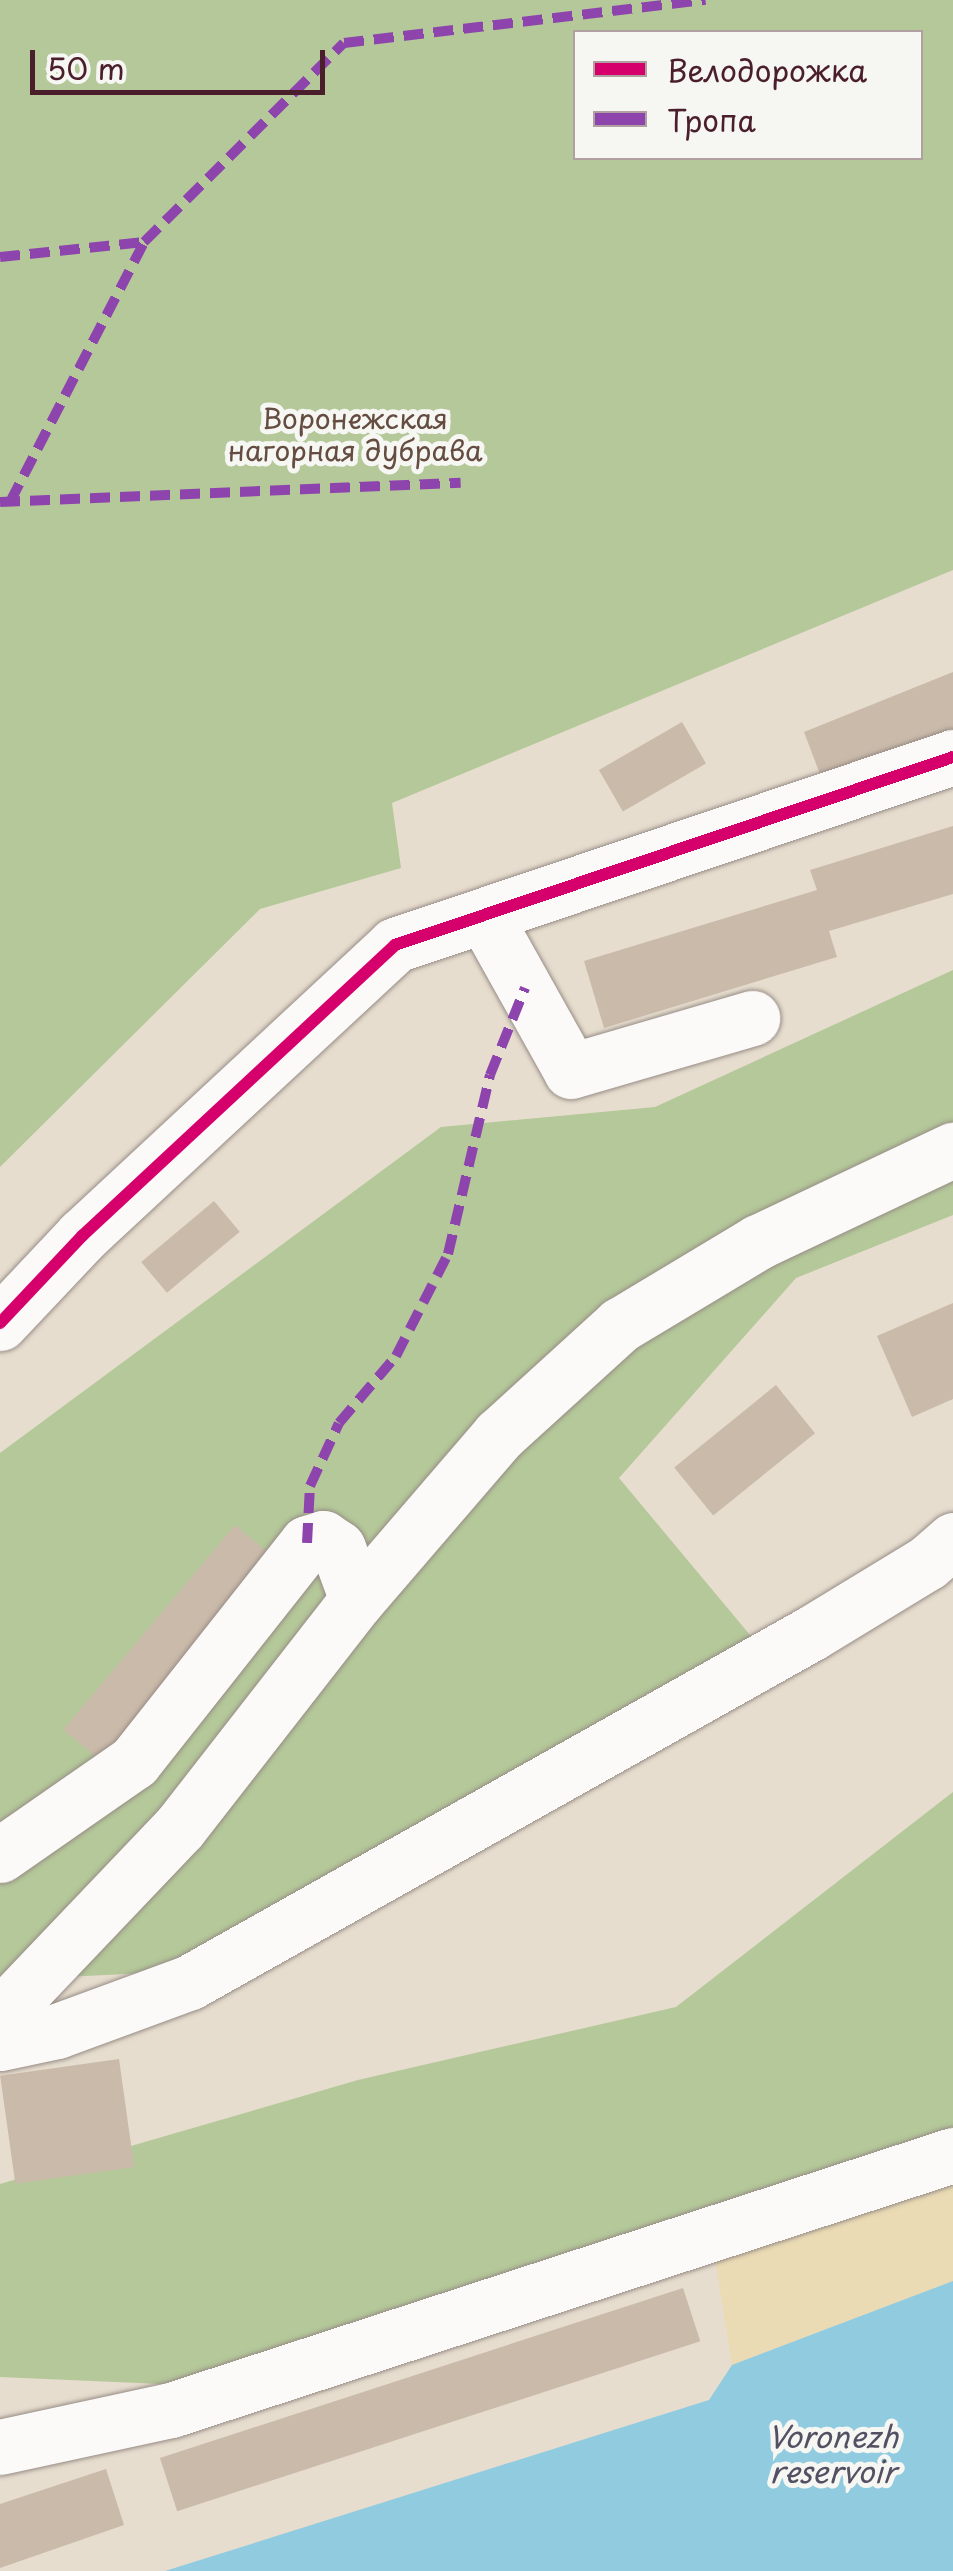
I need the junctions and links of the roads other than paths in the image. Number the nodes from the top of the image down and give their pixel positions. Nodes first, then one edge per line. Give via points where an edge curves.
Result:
1 (953, 758) edge
2 (485, 917) junction
3 (752, 1018) dead end
4 (953, 1150) edge
5 (0, 1323) edge
6 (953, 1540) edge
7 (357, 1600) junction
8 (0, 1855) edge
9 (0, 2016) edge
10 (0, 2043) edge
11 (953, 2155) edge
12 (0, 2447) edge

1 - 2 street
2 - 3 street via 571,1071
2 - 5 street via 395,945 82,1236
4 - 7 street via 758,1242 620,1325 499,1435
6 - 10 street via 810,1634 190,1982 57,2032
7 - 8 street via 338,1548 323,1538 306,1543 134,1762
7 - 9 street via 180,1826
11 - 12 street via 171,2410

